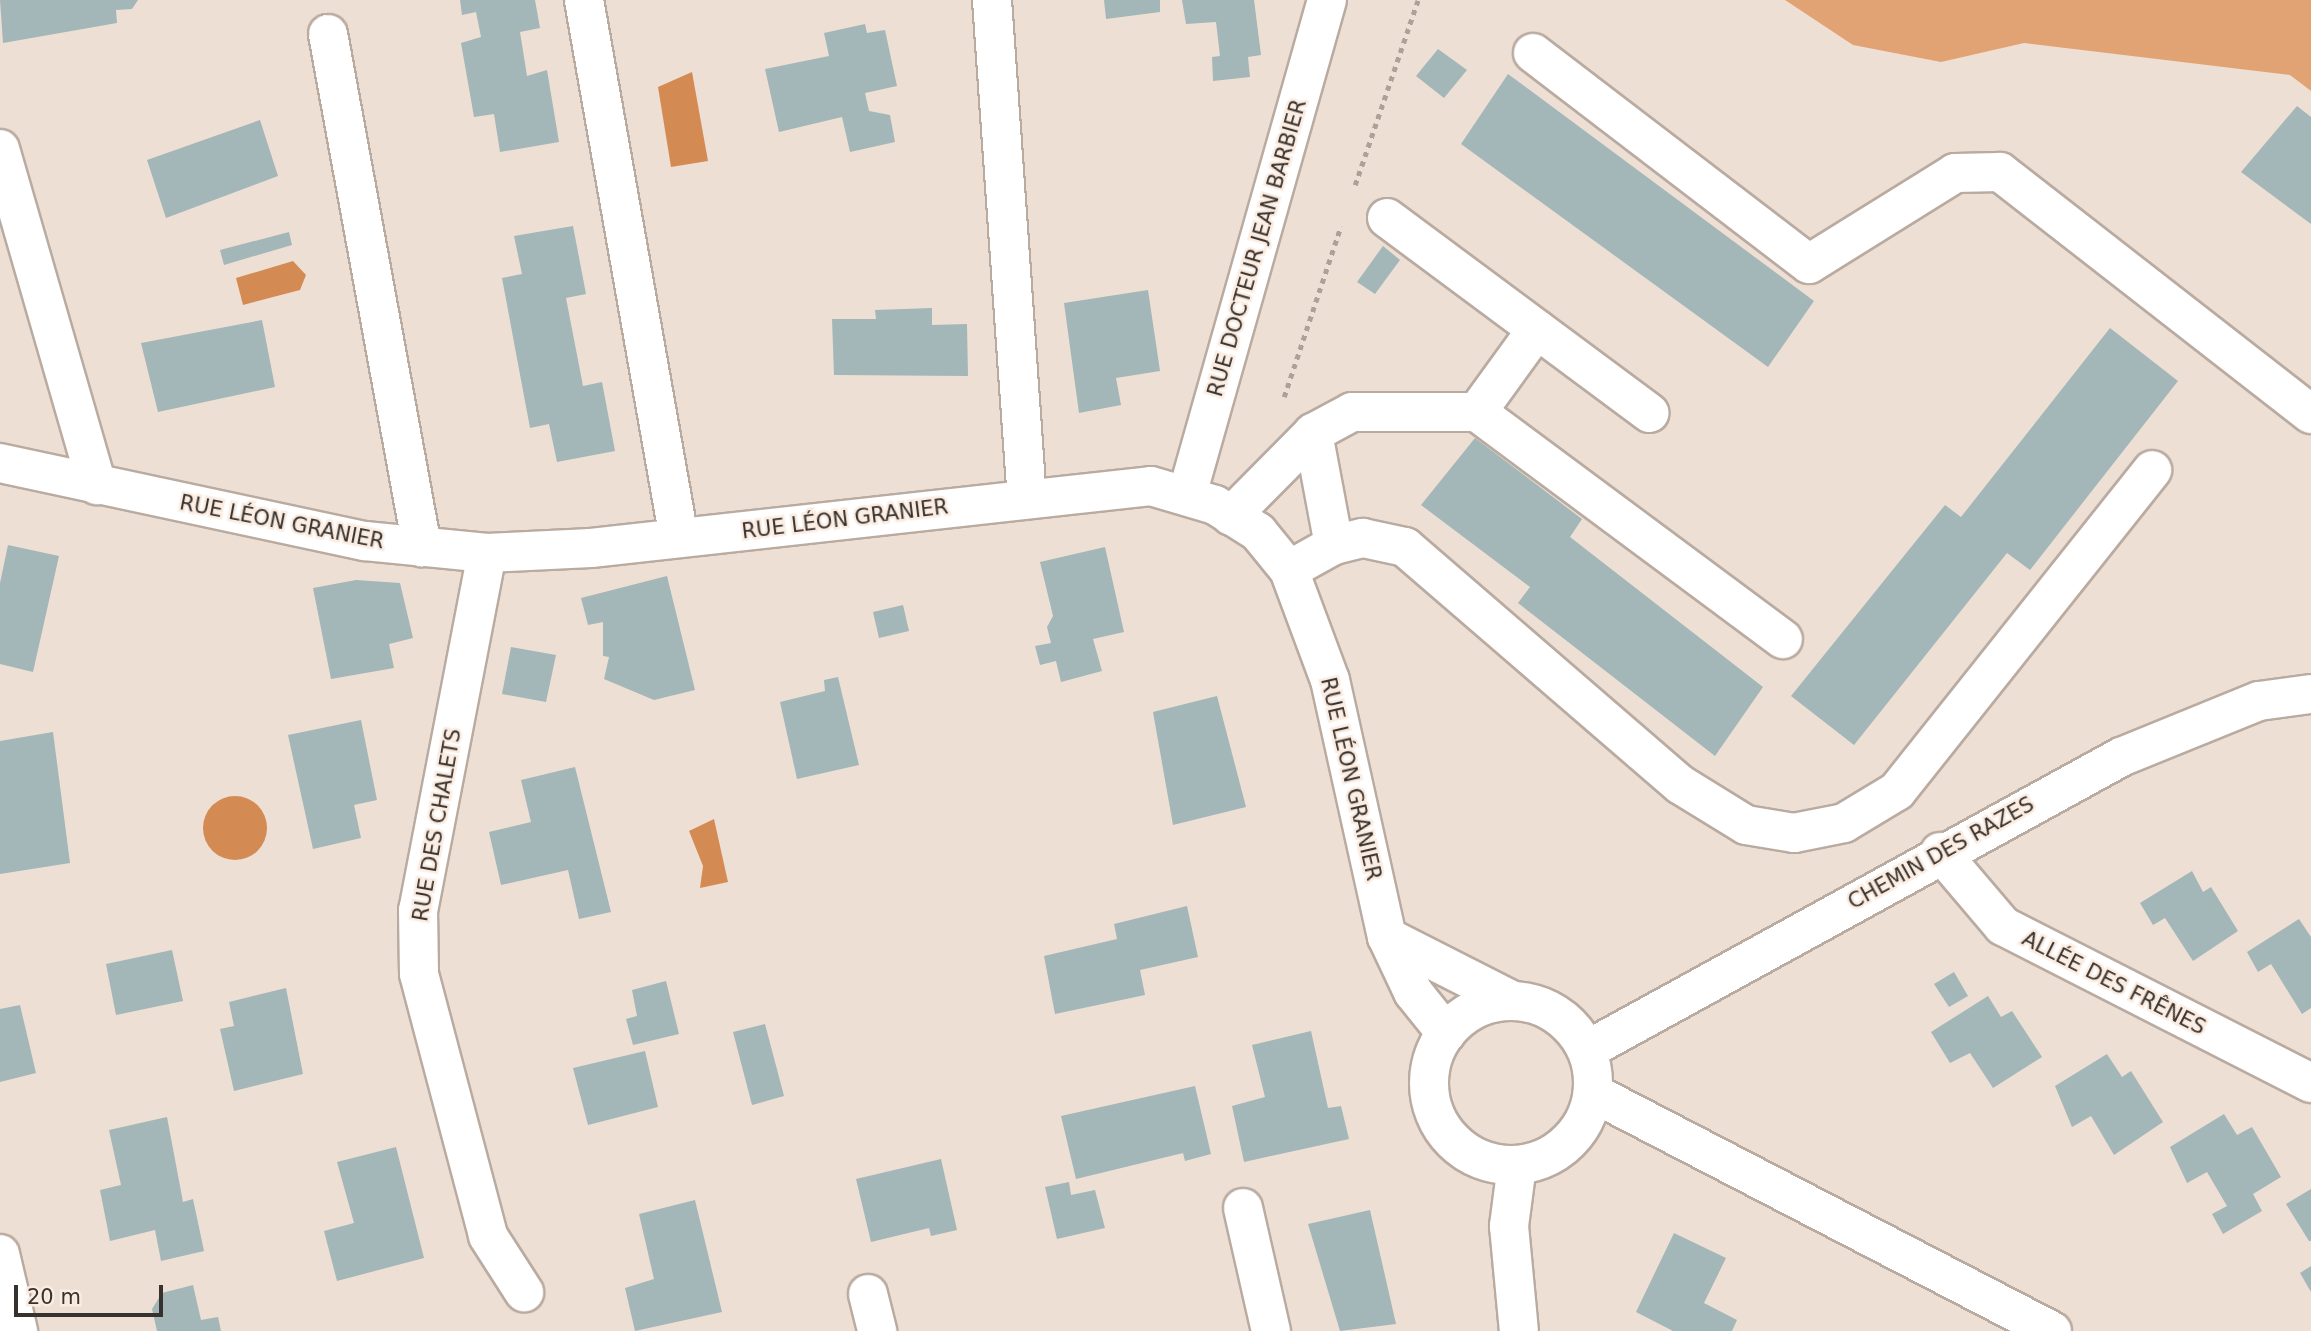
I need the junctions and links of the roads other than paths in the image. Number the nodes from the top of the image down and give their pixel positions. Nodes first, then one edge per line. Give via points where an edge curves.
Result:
1 (584, 0) edge
2 (992, 0) edge
3 (1327, 0) edge
4 (328, 34) dead end
5 (1533, 53) dead end
6 (0, 149) edge
7 (1387, 218) dead end
8 (1537, 329) junction
9 (1477, 412) junction
10 (1650, 413) dead end
11 (2311, 414) edge
12 (1313, 433) junction
13 (0, 463) edge
14 (2151, 470) dead end
15 (97, 485) junction
16 (1187, 495) junction
17 (1027, 498) junction
18 (1231, 516) junction
19 (679, 538) junction
20 (1334, 545) junction
21 (422, 547) junction
22 (487, 553) junction
23 (1289, 570) junction
24 (1783, 639) dead end
25 (2311, 694) edge
26 (1940, 852) junction
27 (1387, 937) junction
28 (1511, 1000) junction
29 (1446, 1033) junction
30 (1587, 1050) junction
31 (2311, 1083) edge
32 (1593, 1093) junction
33 (1517, 1165) junction
34 (1243, 1208) dead end
35 (0, 1254) edge
36 (523, 1292) dead end
37 (868, 1294) dead end
38 (18, 1331) edge
39 (877, 1331) edge
40 (1271, 1331) edge
41 (1519, 1331) edge
42 (2052, 1331) edge

1 - 19 street
2 - 17 street
3 - 16 street, RUE DOCTEUR JEAN BARBIER
4 - 21 street
5 - 11 street via 1809,264 1955,173 2000,172
6 - 15 street
7 - 8 street
8 - 9 street
8 - 10 street
9 - 12 street via 1352,412
9 - 24 street
12 - 18 street
12 - 20 street
13 - 15 street, RUE LÉON GRANIER
14 - 20 street via 1897,791 1844,823 1794,833 1746,825 1681,785 1405,547 1363,538
15 - 21 street, RUE LÉON GRANIER via 365,541
16 - 17 street, RUE LÉON GRANIER via 1151,486
16 - 18 street, RUE LÉON GRANIER
17 - 19 street, RUE LÉON GRANIER
18 - 23 street, RUE LÉON GRANIER via 1258,532
19 - 22 street, RUE LÉON GRANIER
20 - 23 street
21 - 22 street, RUE LÉON GRANIER
22 - 36 street, RUE DES CHALETS via 418,910 419,974 488,1236
23 - 27 street, RUE LÉON GRANIER via 1329,680
25 - 26 street, CHEMIN DES RAZES via 2259,701 2121,757
26 - 30 street, CHEMIN DES RAZES
26 - 31 street, ALLÉE DES FRÊNES via 2003,926
27 - 28 street
27 - 29 street, RUE LÉON GRANIER via 1413,992
28 - 29 street via 1475,1009
28 - 30 street via 1543,1006 1569,1023
29 - 33 street via 1430,1076 1439,1122 1472,1155
30 - 32 street
32 - 33 street via 1576,1134 1540,1160
32 - 42 street
33 - 41 street via 1509,1226
34 - 40 street
35 - 38 street
37 - 39 street

